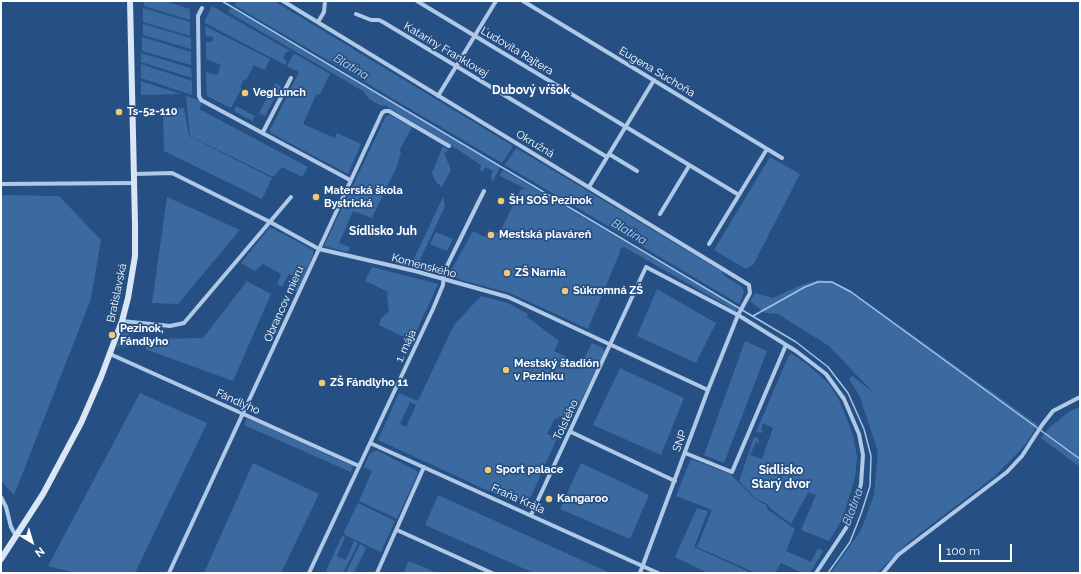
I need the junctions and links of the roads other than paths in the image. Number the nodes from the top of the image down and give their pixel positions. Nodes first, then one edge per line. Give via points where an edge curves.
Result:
1 (130, 1) edge
2 (283, 1) edge
3 (325, 1) edge
4 (417, 1) edge
5 (496, 1) edge
6 (523, 1) edge
7 (202, 8) dead end
8 (356, 14) dead end
9 (318, 22) junction
10 (475, 36) junction
11 (456, 67) junction
12 (291, 78) dead end
13 (654, 80) junction
14 (438, 96) junction
15 (625, 127) junction
16 (263, 132) junction
17 (449, 146) dead end
18 (767, 148) junction
19 (608, 155) junction
20 (782, 158) dead end
21 (689, 166) junction
22 (637, 171) dead end
23 (134, 174) junction
24 (350, 180) junction
25 (134, 183) junction
26 (1, 184) edge
27 (589, 186) junction
28 (484, 191) dead end
29 (739, 195) junction
30 (291, 198) dead end
31 (660, 214) dead end
32 (270, 222) junction
33 (709, 244) dead end
34 (319, 249) junction
35 (443, 280) junction
36 (739, 314) junction
37 (122, 321) junction
38 (611, 344) junction
39 (786, 345) junction
40 (110, 354) junction
41 (708, 390) junction
42 (1080, 397) edge
43 (244, 414) junction
44 (571, 432) junction
45 (370, 443) junction
46 (685, 453) junction
47 (359, 466) junction
48 (424, 468) junction
49 (675, 480) junction
50 (1, 497) edge
51 (532, 515) junction
52 (397, 530) junction
53 (16, 536) junction
54 (1, 559) edge
55 (643, 566) junction
56 (169, 573) edge
57 (309, 573) edge
58 (377, 573) edge
59 (492, 573) edge
60 (640, 573) edge
61 (658, 573) edge
62 (816, 573) edge
63 (883, 573) edge

1 - 23 main road, Bratislavská
2 - 9 street, Okružná
3 - 9 street via 324,12
4 - 10 street, Ľudovíta Rajtera
5 - 10 street
6 - 13 street, Eugena Suchoňa
7 - 16 street via 198,16 199,96 204,102
8 - 11 street, Kataríny Franklovej via 371,20 379,20
9 - 14 street, Okružná
10 - 11 street
10 - 15 street, Ľudovíta Rajtera
11 - 14 street
11 - 19 street, Kataríny Franklovej
12 - 16 street
13 - 15 street
13 - 18 street, Eugena Suchoňa
14 - 27 street, Okružná
15 - 19 street
15 - 21 street, Ľudovíta Rajtera
16 - 24 street
17 - 24 street, Obrancov mieru via 385,111
18 - 20 street, Eugena Suchoňa
18 - 29 street
19 - 22 street, Kataríny Franklovej
19 - 27 street
21 - 29 street, Ľudovíta Rajtera
21 - 31 street
23 - 25 main road, Bratislavská
23 - 32 street, Komenského via 172,173
24 - 34 street, Obrancov mieru
25 - 26 street
25 - 37 main road, Bratislavská via 135,256
27 - 36 street, Okružná via 746,282 750,293
28 - 35 street, 1. mája via 444,272
29 - 33 street
30 - 32 street
32 - 34 street, Komenského
32 - 37 street via 184,324 170,326
34 - 35 street, Komenského
34 - 43 street, Obrancov mieru
35 - 38 street, Komenského via 508,297
35 - 45 street, 1. mája via 432,310
36 - 38 street, Tolstého via 646,267
36 - 39 street
36 - 41 street, SNP
37 - 40 main road, Bratislavská
38 - 41 street, Komenského
38 - 44 street, Tolstého
39 - 46 street via 732,472
39 - 62 street via 815,364 834,384 852,414 859,434 862,455 861,484 850,522
40 - 43 street, Fándlyho
40 - 53 main road, Bratislavská via 81,423 43,494
41 - 46 street, SNP
42 - 63 street via 1057,408 1007,472 898,555
43 - 47 street, Fándlyho
43 - 56 street, Obrancov mieru
44 - 49 street
44 - 51 street, Tolstého
45 - 47 street, 1. mája
45 - 48 street, Fraňa Kráľa
46 - 49 street, SNP
47 - 57 street, 1. mája
48 - 51 street, Fraňa Kráľa
48 - 52 street
49 - 55 street, SNP
50 - 53 street via 10,527
51 - 55 street, Fraňa Kráľa
52 - 58 street
52 - 59 street
53 - 54 main road, Bratislavská
55 - 60 street, SNP
55 - 61 street, Fraňa Kráľa

